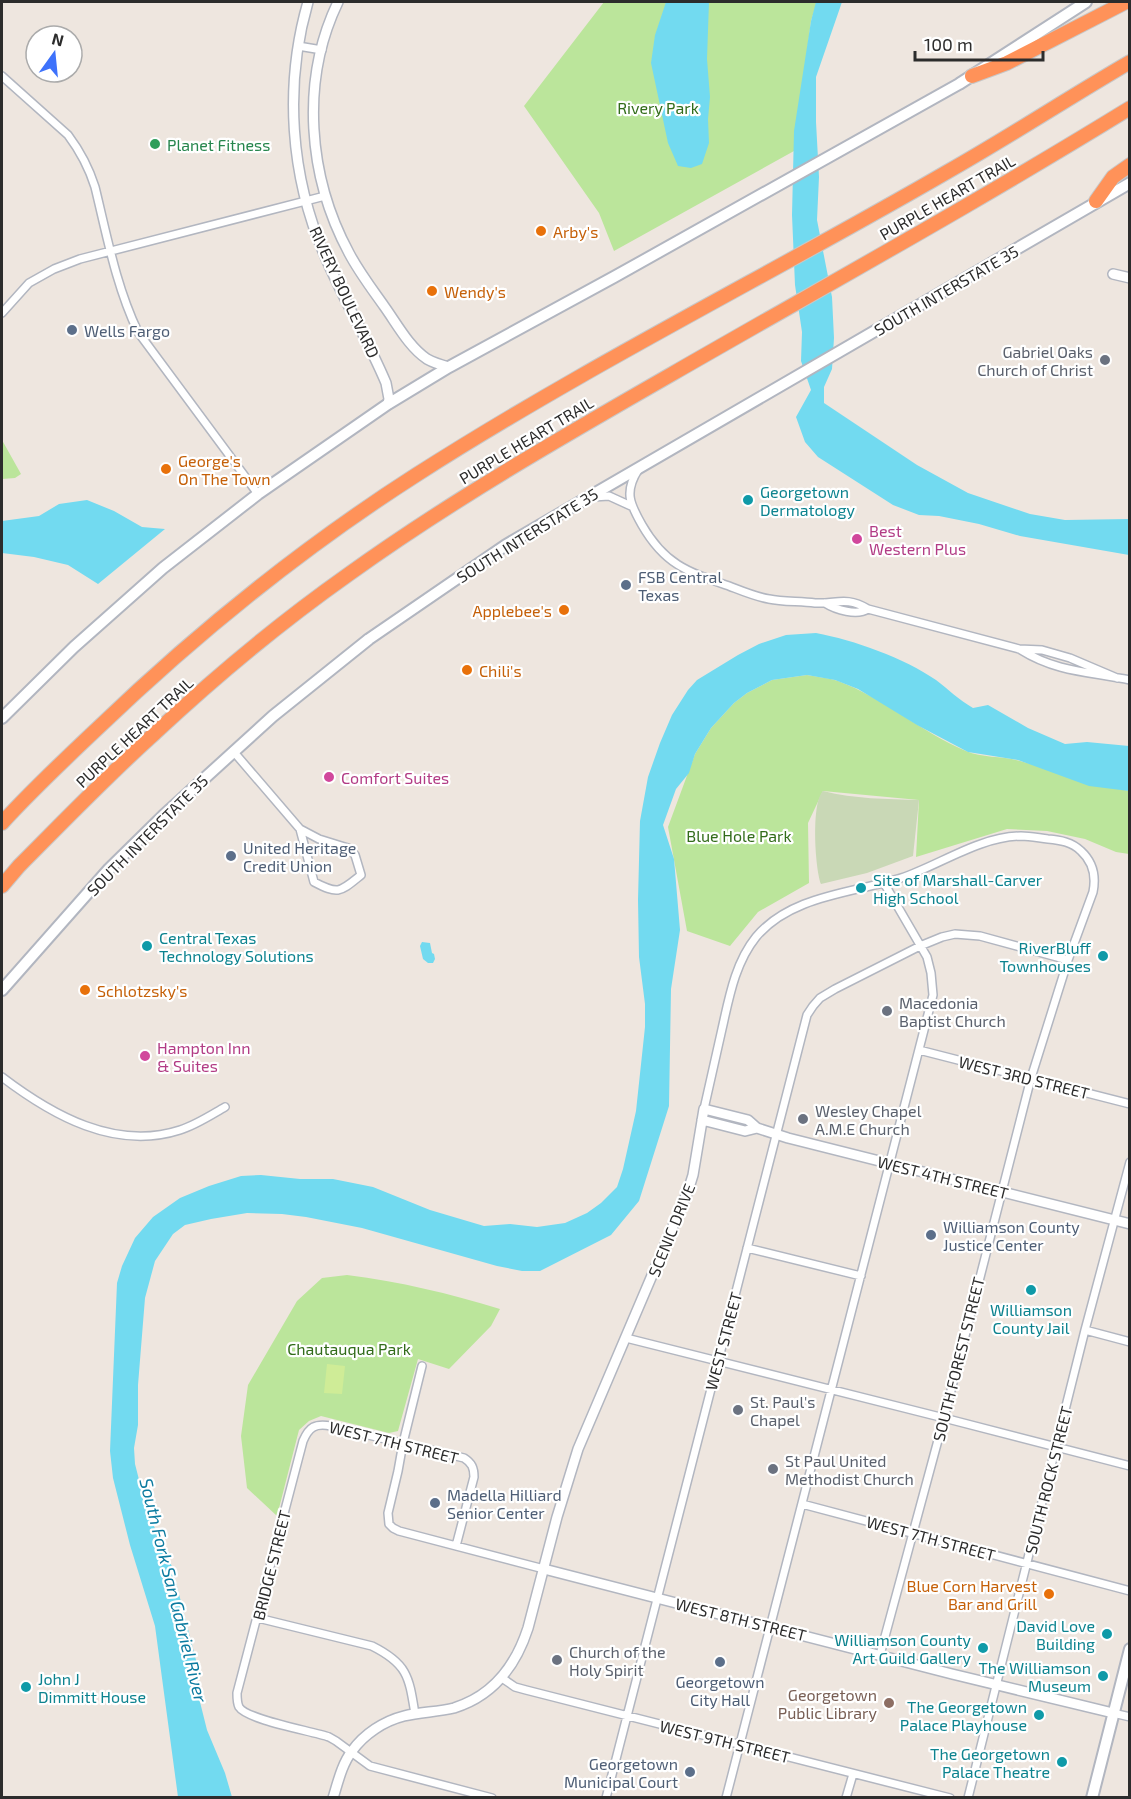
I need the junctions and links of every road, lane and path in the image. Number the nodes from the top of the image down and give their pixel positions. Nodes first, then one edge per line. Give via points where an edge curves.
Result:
1 (308, 2) edge
2 (338, 2) edge
3 (1086, 2) edge
4 (1126, 2) edge
5 (298, 46) junction
6 (322, 50) junction
7 (1130, 62) edge
8 (2, 76) edge
9 (972, 76) junction
10 (1130, 108) edge
11 (1130, 165) edge
12 (1130, 183) edge
13 (325, 196) junction
14 (306, 201) junction
15 (1096, 201) junction
16 (112, 252) junction
17 (1113, 274) dead end
18 (1130, 278) edge
19 (2, 313) edge
20 (449, 367) junction
21 (388, 404) junction
22 (641, 465) junction
23 (258, 494) junction
24 (585, 498) junction
25 (631, 506) junction
26 (1019, 649) junction
27 (1117, 678) junction
28 (1130, 680) edge
29 (2, 718) edge
30 (233, 751) junction
31 (2, 823) edge
32 (300, 829) junction
33 (885, 883) junction
34 (2, 886) edge
35 (920, 946) junction
36 (1068, 960) junction
37 (2, 990) edge
38 (919, 1050) junction
39 (2, 1077) edge
40 (1030, 1078) junction
41 (1130, 1104) edge
42 (225, 1107) dead end
43 (704, 1109) junction
44 (702, 1120) junction
45 (757, 1128) junction
46 (777, 1134) junction
47 (1130, 1162) edge
48 (890, 1164) junction
49 (1002, 1191) junction
50 (1115, 1221) junction
51 (1130, 1224) edge
52 (747, 1248) junction
53 (861, 1276) junction
54 (1085, 1330) junction
55 (626, 1338) junction
56 (1130, 1342) edge
57 (718, 1361) junction
58 (422, 1366) dead end
59 (832, 1389) junction
60 (944, 1418) junction
61 (313, 1426) joint
62 (403, 1443) junction
63 (1056, 1447) junction
64 (1130, 1467) edge
65 (802, 1504) junction
66 (913, 1533) junction
67 (456, 1546) junction
68 (1027, 1564) junction
69 (544, 1569) junction
70 (1130, 1591) edge
71 (657, 1598) junction
72 (258, 1618) junction
73 (771, 1627) junction
74 (1130, 1649) edge
75 (880, 1655) junction
76 (502, 1678) junction
77 (997, 1685) junction
78 (1113, 1713) junction
79 (415, 1714) junction
80 (627, 1716) junction
81 (1130, 1717) edge
82 (739, 1745) junction
83 (351, 1752) junction
84 (852, 1774) junction
85 (333, 1797) edge
86 (492, 1797) edge
87 (606, 1797) edge
88 (726, 1797) edge
89 (846, 1797) edge
90 (950, 1797) edge
91 (968, 1797) edge
92 (1092, 1797) edge

1 - 5 street, RIVERY BOULEVARD
2 - 6 street, RIVERY BOULEVARD
3 - 9 main road
4 - 9 highway via 1008,63
5 - 6 street
5 - 14 street, RIVERY BOULEVARD via 293,112
6 - 13 street, RIVERY BOULEVARD via 314,127
7 - 31 highway, PURPLE HEART TRAIL via 949,171 497,424 414,476 232,609 149,679
8 - 16 street via 76,146 91,174
9 - 20 main road
10 - 34 highway, PURPLE HEART TRAIL via 465,495 345,576 218,676 154,734
11 - 15 highway via 1113,177
12 - 15 main road, SOUTH INTERSTATE 35
13 - 14 street
13 - 20 street, RIVERY BOULEVARD via 350,256 399,326 421,354 433,363
14 - 16 street
14 - 21 street, RIVERY BOULEVARD via 324,254 385,381
15 - 22 main road, SOUTH INTERSTATE 35
16 - 19 street via 80,259 41,275
16 - 23 street via 125,302 138,332
17 - 18 street
20 - 21 main road
21 - 23 main road
22 - 24 main road, SOUTH INTERSTATE 35
22 - 25 street via 631,482
23 - 29 main road via 163,568
24 - 25 street via 609,496
24 - 30 main road, SOUTH INTERSTATE 35 via 506,545 369,639
25 - 26 street via 662,553 696,574 770,600 852,602
26 - 27 street via 1070,657
26 - 27 street via 1056,667
27 - 28 street
30 - 32 street
30 - 37 main road, SOUTH INTERSTATE 35 via 110,869
32 - 32 street via 314,882 342,890 361,875 355,855 348,848
33 - 35 street
33 - 36 street, SCENIC DRIVE via 1011,837 1071,844 1090,862 1094,883
33 - 43 street, SCENIC DRIVE via 799,907 783,914 756,936 734,980
35 - 36 street, WEST STREET via 942,937 967,934
35 - 38 street via 932,973 933,995
35 - 46 street, WEST STREET via 835,989 813,1006 803,1028
36 - 40 street, SOUTH FOREST STREET
38 - 40 street, WEST 3RD STREET
38 - 48 street
39 - 42 street via 62,1117 104,1132 132,1136 181,1130
40 - 41 street, WEST 3RD STREET
40 - 49 street, SOUTH FOREST STREET
43 - 44 street, SCENIC DRIVE
43 - 45 street, WEST 4TH STREET via 748,1120
44 - 45 street, WEST 4TH STREET via 745,1131
44 - 55 street, SCENIC DRIVE via 688,1191
45 - 46 street, WEST 4TH STREET
46 - 48 street, WEST 4TH STREET
46 - 52 street, WEST STREET
47 - 50 street, SOUTH ROCK STREET
48 - 49 street, WEST 4TH STREET
48 - 53 street
49 - 50 street, WEST 4TH STREET
49 - 60 street, SOUTH FOREST STREET
50 - 51 street, WEST 4TH STREET
50 - 54 street, SOUTH ROCK STREET
52 - 53 street
52 - 57 street, WEST STREET
53 - 59 street
54 - 56 street
54 - 63 street, SOUTH ROCK STREET
55 - 57 street
55 - 69 street, SCENIC DRIVE via 578,1449
57 - 59 street
57 - 71 street, WEST STREET
58 - 62 street
59 - 60 street
59 - 65 street
60 - 63 street
60 - 66 street, SOUTH FOREST STREET
61 - 62 street, WEST 7TH STREET via 323,1424
61 - 72 street, BRIDGE STREET via 303,1441
62 - 67 street, WEST 8TH STREET via 389,1524 399,1531
62 - 67 street, WEST 7TH STREET via 464,1458 473,1466 474,1477
63 - 64 street
63 - 68 street, SOUTH ROCK STREET
65 - 66 street, WEST 7TH STREET
65 - 73 street
66 - 68 street, WEST 7TH STREET
66 - 75 street, SOUTH FOREST STREET
67 - 69 street, WEST 8TH STREET
68 - 70 street, WEST 7TH STREET
68 - 77 street, SOUTH ROCK STREET
69 - 71 street, WEST 8TH STREET
69 - 76 street, SCENIC DRIVE via 523,1646
71 - 73 street, WEST 8TH STREET
71 - 80 street, WEST STREET
72 - 79 street via 372,1646 387,1654 398,1662 410,1682
72 - 83 street, BRIDGE STREET via 237,1693 239,1707 251,1716 329,1737
73 - 75 street, WEST 8TH STREET
73 - 82 street
74 - 78 main road
75 - 77 street, WEST 8TH STREET
76 - 79 street, SCENIC DRIVE via 467,1703
76 - 80 street, WEST 9TH STREET via 515,1687
77 - 78 street, WEST 8TH STREET
77 - 91 street, SOUTH ROCK STREET
78 - 81 street, WEST 8TH STREET
78 - 92 main road
79 - 83 street, SCENIC DRIVE via 378,1727
80 - 82 street, WEST 9TH STREET
80 - 87 street, WEST STREET
82 - 84 street, WEST 9TH STREET
82 - 88 street
83 - 85 street, SCENIC DRIVE
83 - 86 street via 370,1766
84 - 89 street
84 - 90 street, WEST 9TH STREET

